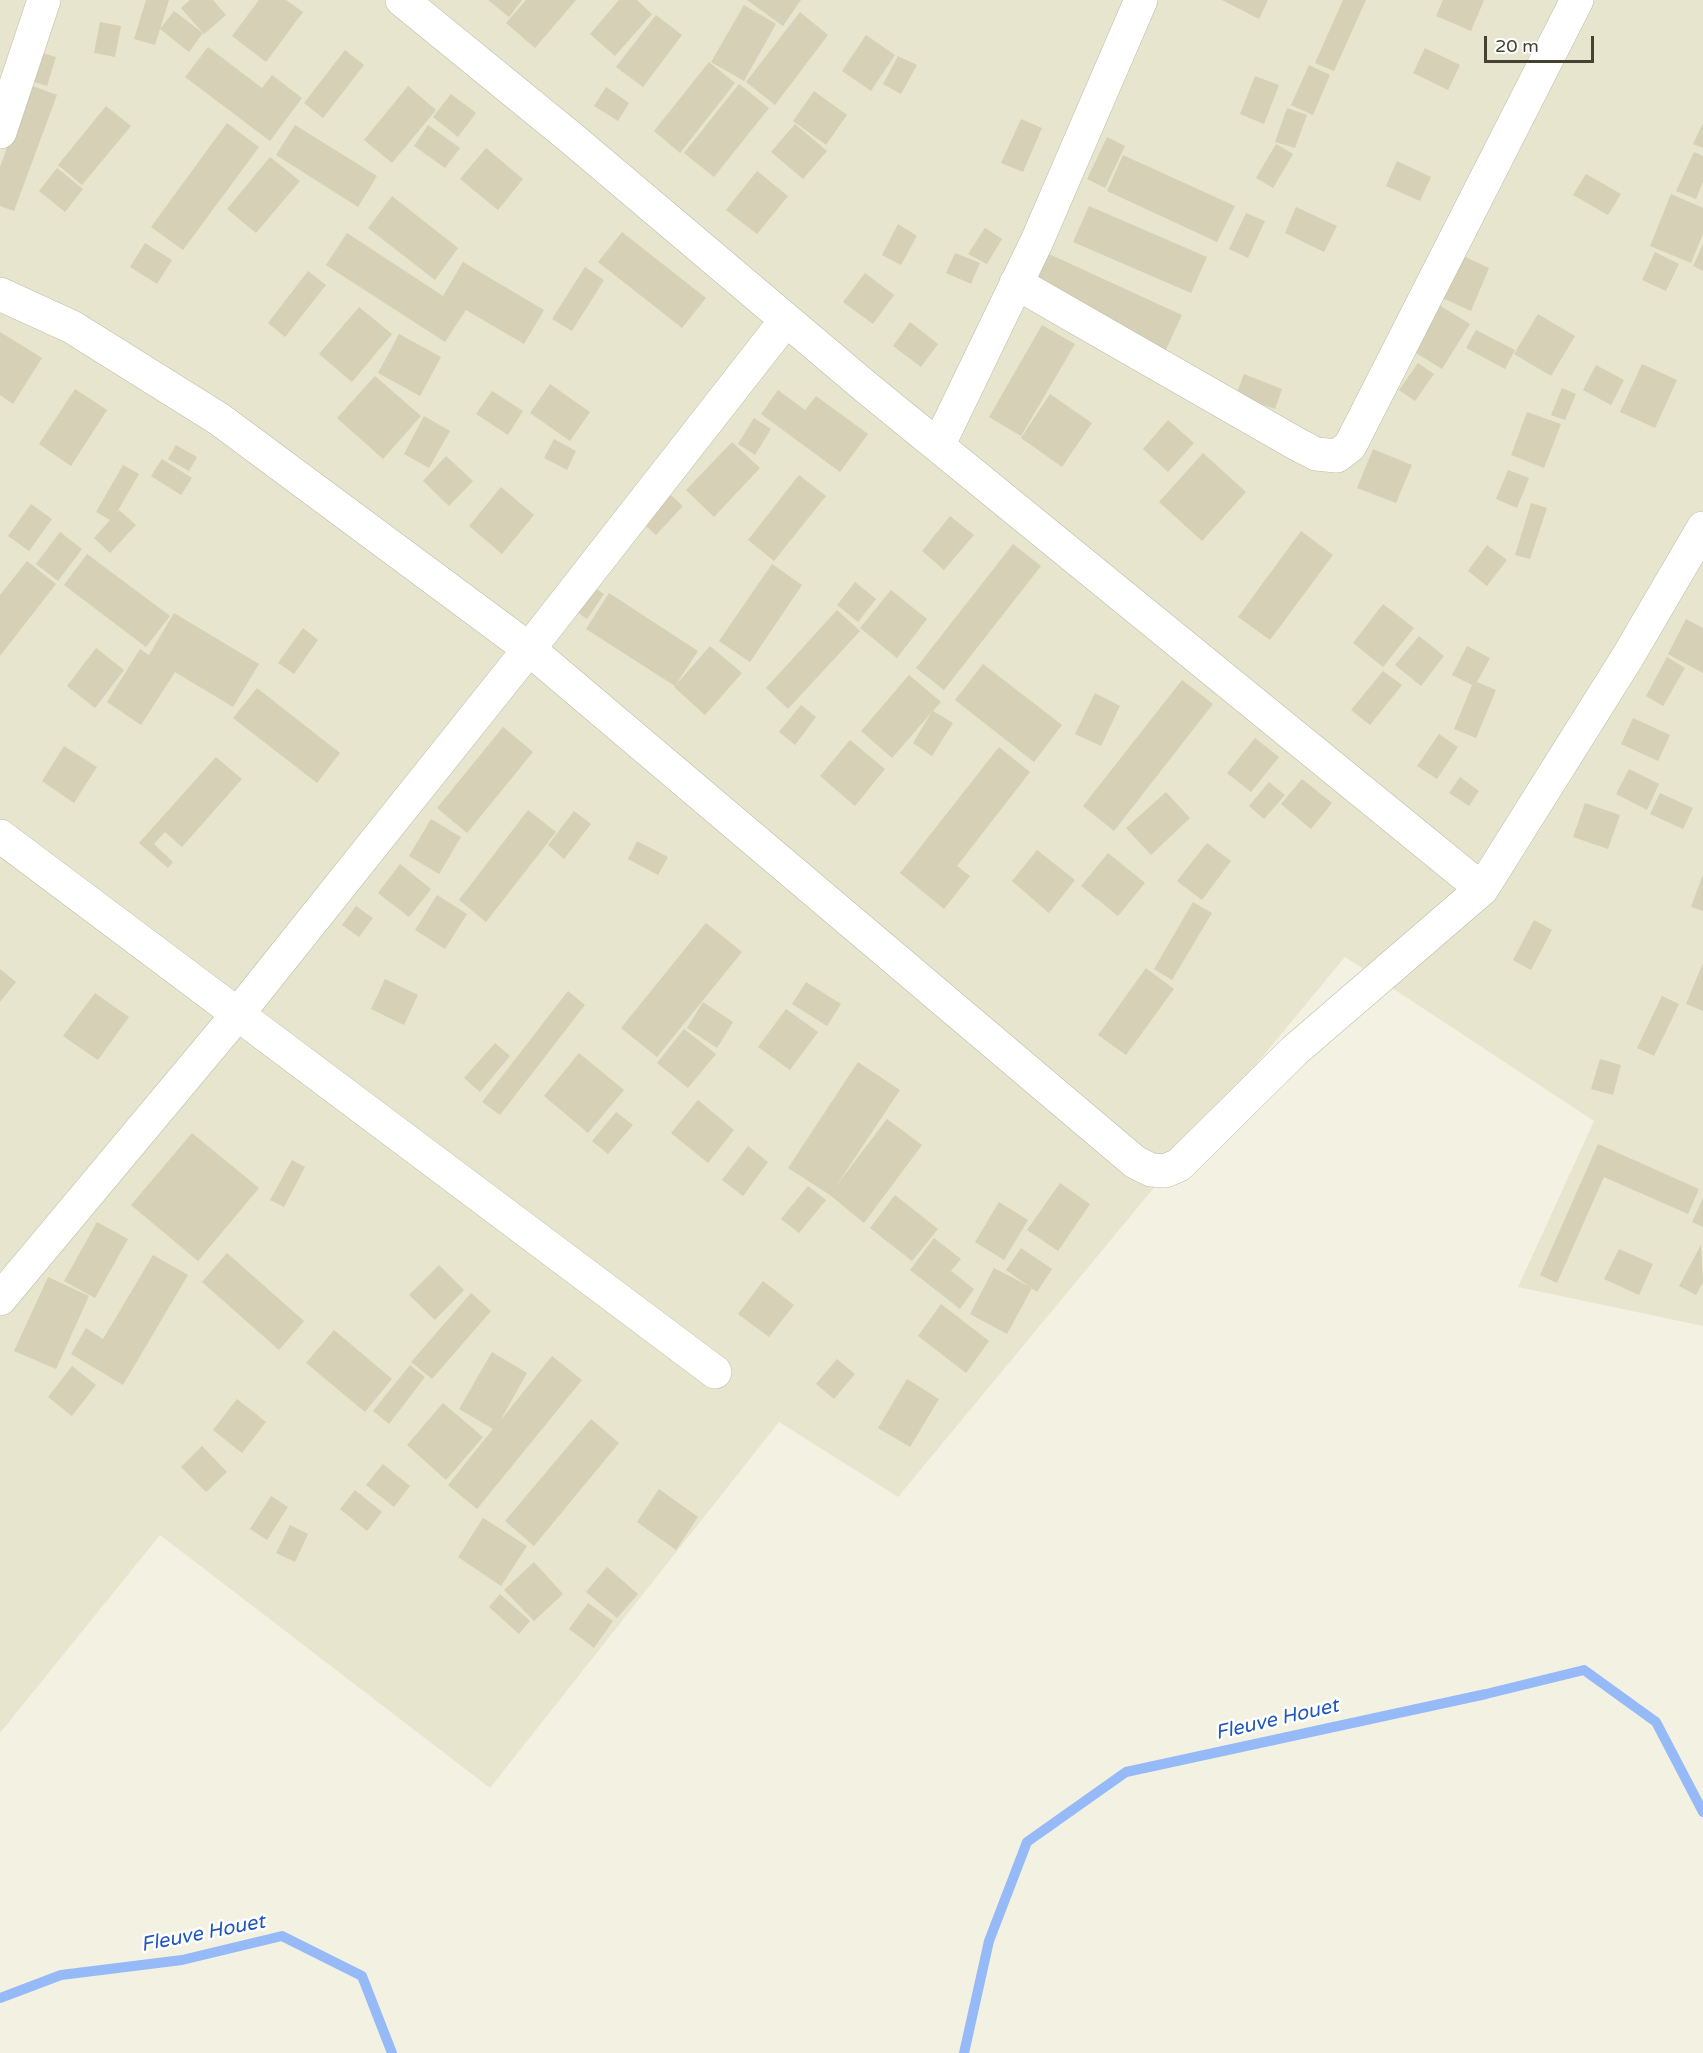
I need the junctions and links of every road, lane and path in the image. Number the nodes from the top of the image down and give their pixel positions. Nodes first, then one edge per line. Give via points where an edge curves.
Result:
1 (44, 0) edge
2 (402, 0) edge
3 (1141, 0) edge
4 (1577, 0) edge
5 (0, 132) edge
6 (1016, 283) junction
7 (0, 294) edge
8 (786, 320) junction
9 (939, 444) junction
10 (1703, 528) edge
11 (529, 649) junction
12 (0, 836) edge
13 (1482, 889) junction
14 (237, 1015) junction
15 (0, 1299) edge
16 (715, 1372) dead end

1 - 5 street
2 - 8 street
3 - 6 street
4 - 6 street via 1350,446 1337,456 1316,454
6 - 9 street
7 - 11 street via 72,327 219,419
8 - 9 street
8 - 11 street
9 - 13 street
10 - 13 street via 1627,658
11 - 13 street via 1135,1162 1151,1170 1165,1171 1179,1165 1294,1052
11 - 14 street
12 - 14 street
14 - 15 street
14 - 16 street

